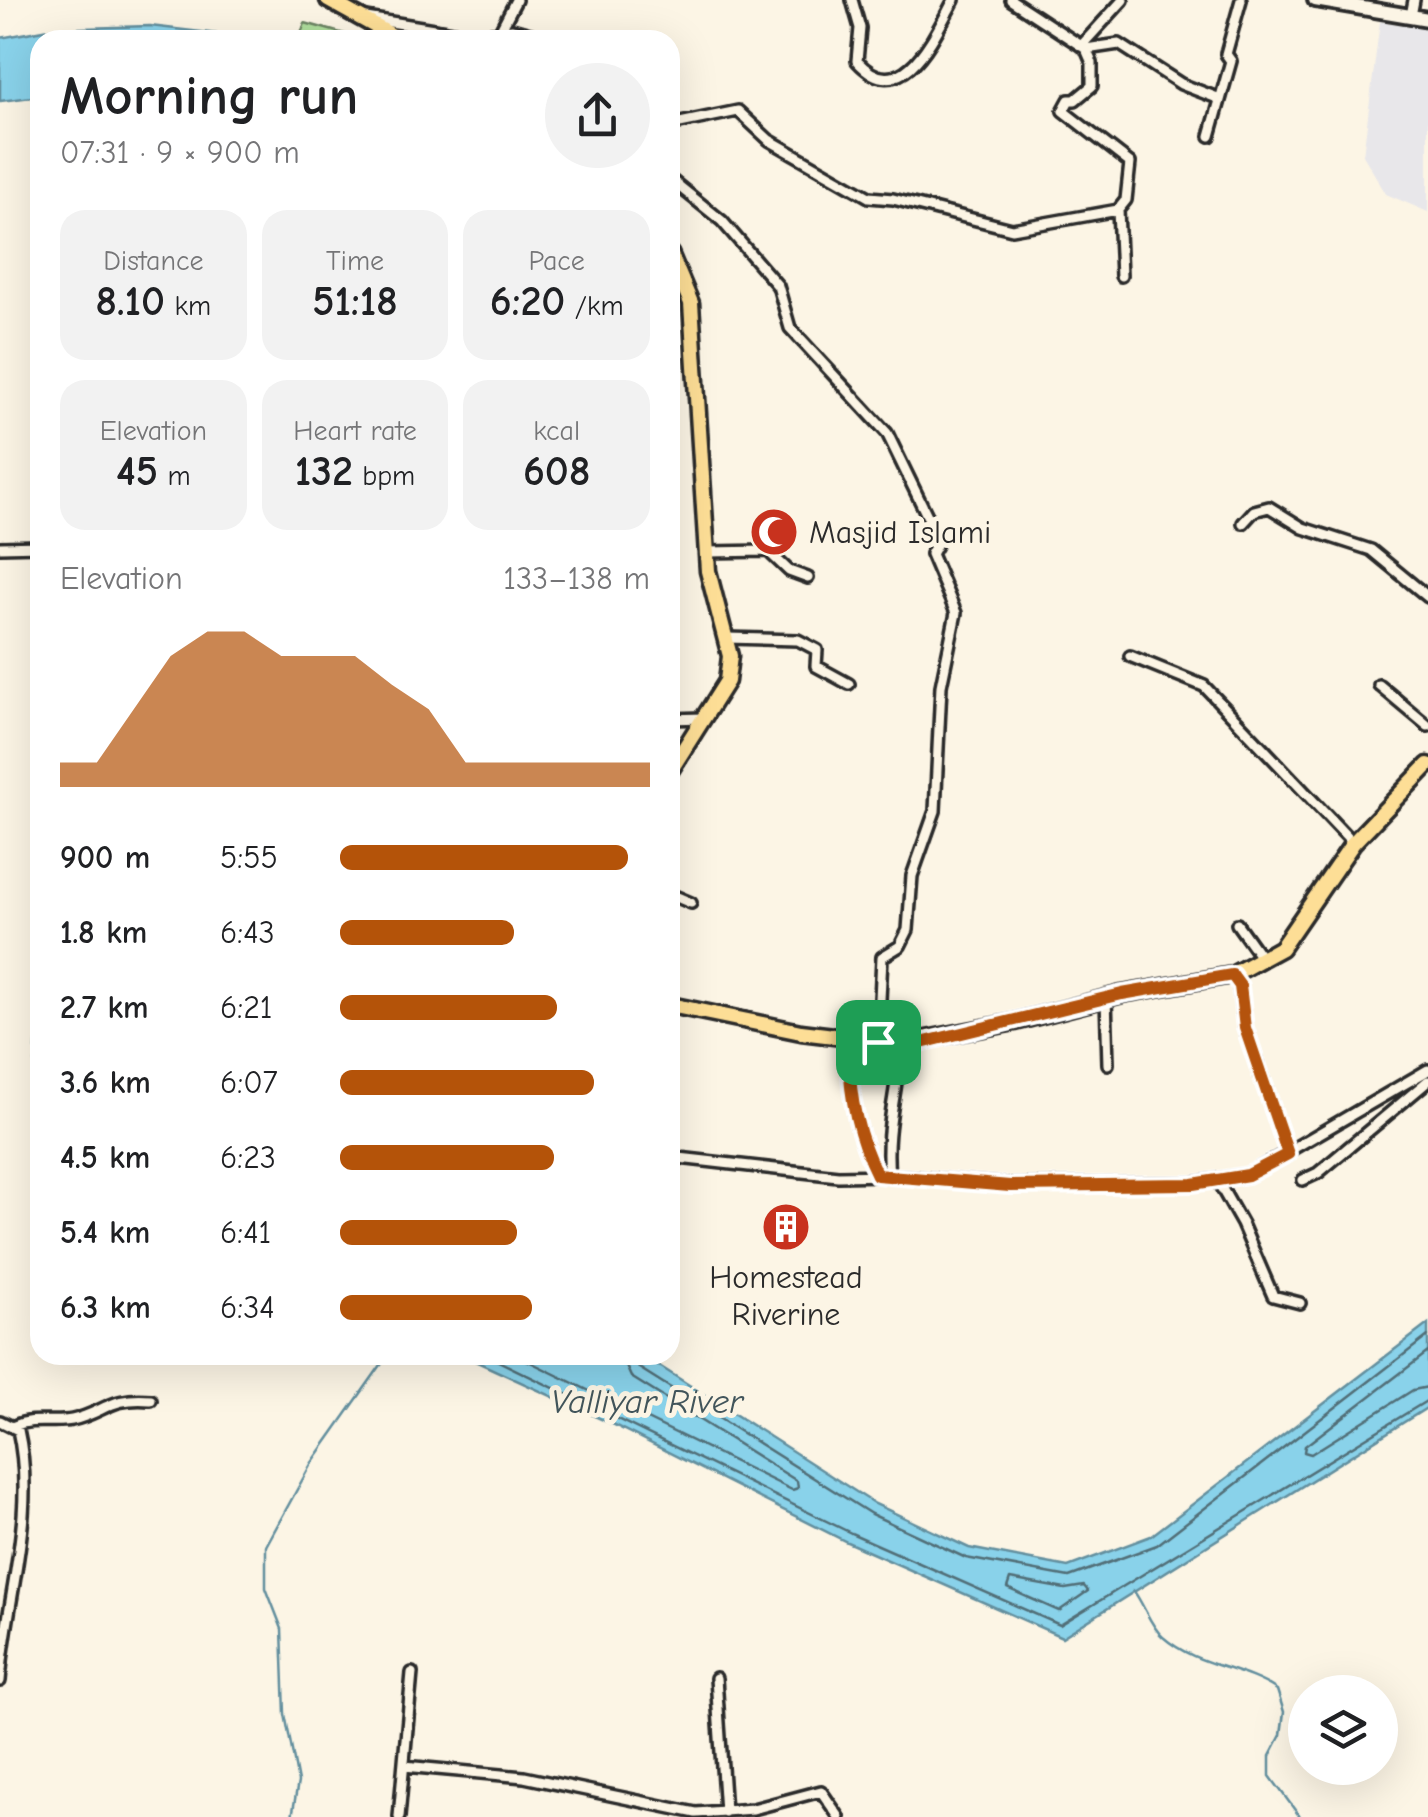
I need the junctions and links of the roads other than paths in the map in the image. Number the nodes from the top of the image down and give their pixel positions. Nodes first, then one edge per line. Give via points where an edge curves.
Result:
1 (516, 0) edge
2 (852, 0) edge
3 (954, 0) edge
4 (1011, 0) edge
5 (1123, 0) edge
6 (1242, 0) edge
7 (1315, 0) edge
8 (1414, 0) edge
9 (332, 2) edge
10 (1411, 16) junction
11 (354, 17) junction
12 (1428, 20) edge
13 (501, 29) junction
14 (380, 30) edge
15 (433, 30) edge
16 (498, 30) edge
17 (506, 30) edge
18 (1083, 48) junction
19 (1220, 99) junction
20 (680, 123) edge
21 (1210, 136) dead end
22 (680, 187) edge
23 (1118, 210) junction
24 (1121, 276) dead end
25 (680, 277) edge
26 (1243, 524) dead end
27 (0, 546) edge
28 (30, 546) edge
29 (707, 552) junction
30 (808, 578) dead end
31 (1428, 597) edge
32 (727, 638) junction
33 (1130, 656) dead end
34 (848, 684) dead end
35 (1380, 685) dead end
36 (702, 718) junction
37 (680, 719) edge
38 (1428, 726) edge
39 (680, 755) edge
40 (1428, 765) edge
41 (1353, 843) junction
42 (680, 898) edge
43 (691, 903) dead end
44 (1237, 924) dead end
45 (1263, 961) junction
46 (1232, 975) junction
47 (1106, 998) junction
48 (680, 1007) edge
49 (850, 1038) junction
50 (878, 1042) junction
51 (900, 1044) junction
52 (1108, 1064) dead end
53 (1428, 1070) edge
54 (1428, 1081) edge
55 (1288, 1154) junction
56 (680, 1158) edge
57 (877, 1175) junction
58 (889, 1175) junction
59 (1217, 1180) junction
60 (1302, 1180) dead end
61 (1300, 1303) dead end
62 (151, 1400) dead end
63 (0, 1421) edge
64 (14, 1426) junction
65 (412, 1674) dead end
66 (716, 1678) dead end
67 (0, 1681) edge
68 (404, 1766) junction
69 (725, 1812) junction
70 (399, 1817) edge
71 (838, 1817) edge

1 - 13 street
2 - 3 street via 860,28 857,61 889,75 905,74 918,62
4 - 18 street
5 - 18 street
6 - 19 street
7 - 10 street
8 - 10 street
9 - 11 main road
10 - 12 street
11 - 14 main road
11 - 15 street
13 - 16 street
13 - 17 street
18 - 19 street via 1119,44
18 - 23 street via 1092,63 1092,86 1062,111 1130,163 1126,200
19 - 21 street
20 - 23 street via 738,111 769,140 850,188 962,220 1012,229
22 - 50 street via 722,221 778,286 790,328 887,433 939,540 932,554 956,613 942,686 934,812 912,876 908,930 900,946 882,956
23 - 24 street
25 - 29 main road via 690,302
26 - 31 street via 1269,507 1303,528 1370,550
27 - 28 street
29 - 30 street via 768,551
29 - 32 main road
32 - 34 street via 806,642 817,650 816,666
32 - 36 main road via 727,681
33 - 41 street via 1204,686
35 - 38 street
36 - 37 street
36 - 39 main road
40 - 41 main road
41 - 45 main road via 1294,932
42 - 43 street
44 - 45 street
45 - 46 main road
46 - 47 main road
46 - 55 street
47 - 51 main road
47 - 52 street
48 - 49 main road
49 - 50 main road
49 - 57 street via 854,1110
50 - 51 main road
51 - 58 street via 898,1089 886,1124
53 - 55 street
54 - 60 street
55 - 59 street via 1248,1175
56 - 57 street
57 - 58 street
58 - 59 street via 1010,1186
59 - 61 street via 1273,1296
62 - 64 street via 106,1403 69,1421
63 - 64 street
64 - 67 street via 25,1476
65 - 68 street
66 - 69 street
68 - 69 street via 524,1777 696,1813
68 - 70 street
69 - 71 street via 821,1791

